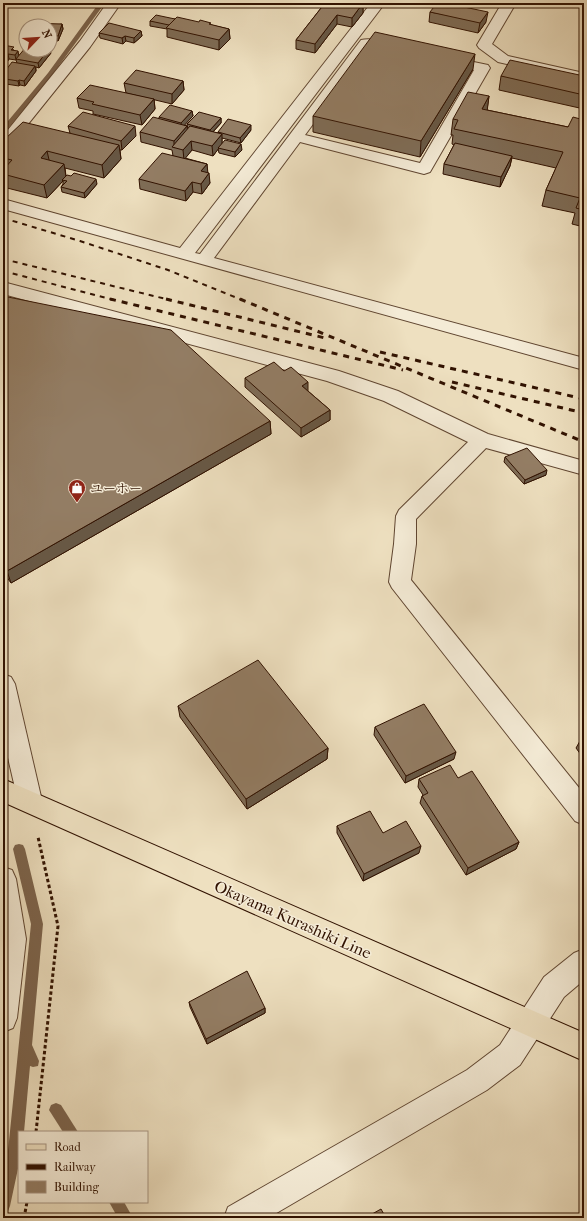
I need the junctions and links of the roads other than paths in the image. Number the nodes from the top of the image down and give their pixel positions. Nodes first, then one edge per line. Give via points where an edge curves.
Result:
1 (114, 3) edge
2 (378, 3) edge
3 (509, 3) edge
4 (405, 51) edge
5 (429, 56) edge
6 (584, 77) edge
7 (296, 137) junction
8 (3, 146) edge
9 (3, 204) edge
10 (184, 256) junction
11 (204, 260) junction
12 (3, 288) edge
13 (584, 364) edge
14 (482, 440) junction
15 (584, 468) edge
16 (3, 684) edge
17 (3, 790) edge
18 (30, 801) junction
19 (584, 813) edge
20 (3, 879) edge
21 (6, 914) edge
22 (584, 964) edge
23 (3, 1018) edge
24 (530, 1024) junction
25 (584, 1047) edge
26 (239, 1218) edge

1 - 8 street via 85,44
2 - 10 street
3 - 6 street via 484,45 503,59
4 - 7 street via 366,43
5 - 7 street via 483,68 424,169
7 - 11 street
9 - 10 street
10 - 11 street
11 - 13 street
12 - 14 street via 332,376 391,396
14 - 15 street
14 - 19 street via 406,516 400,582
16 - 18 street
17 - 18 main road, Okayama Kurashiki Line
18 - 24 main road, Okayama Kurashiki Line
20 - 21 street
21 - 23 street via 13,939
22 - 24 street via 554,987
24 - 25 main road, Okayama Kurashiki Line
24 - 26 street via 510,1055 477,1080

